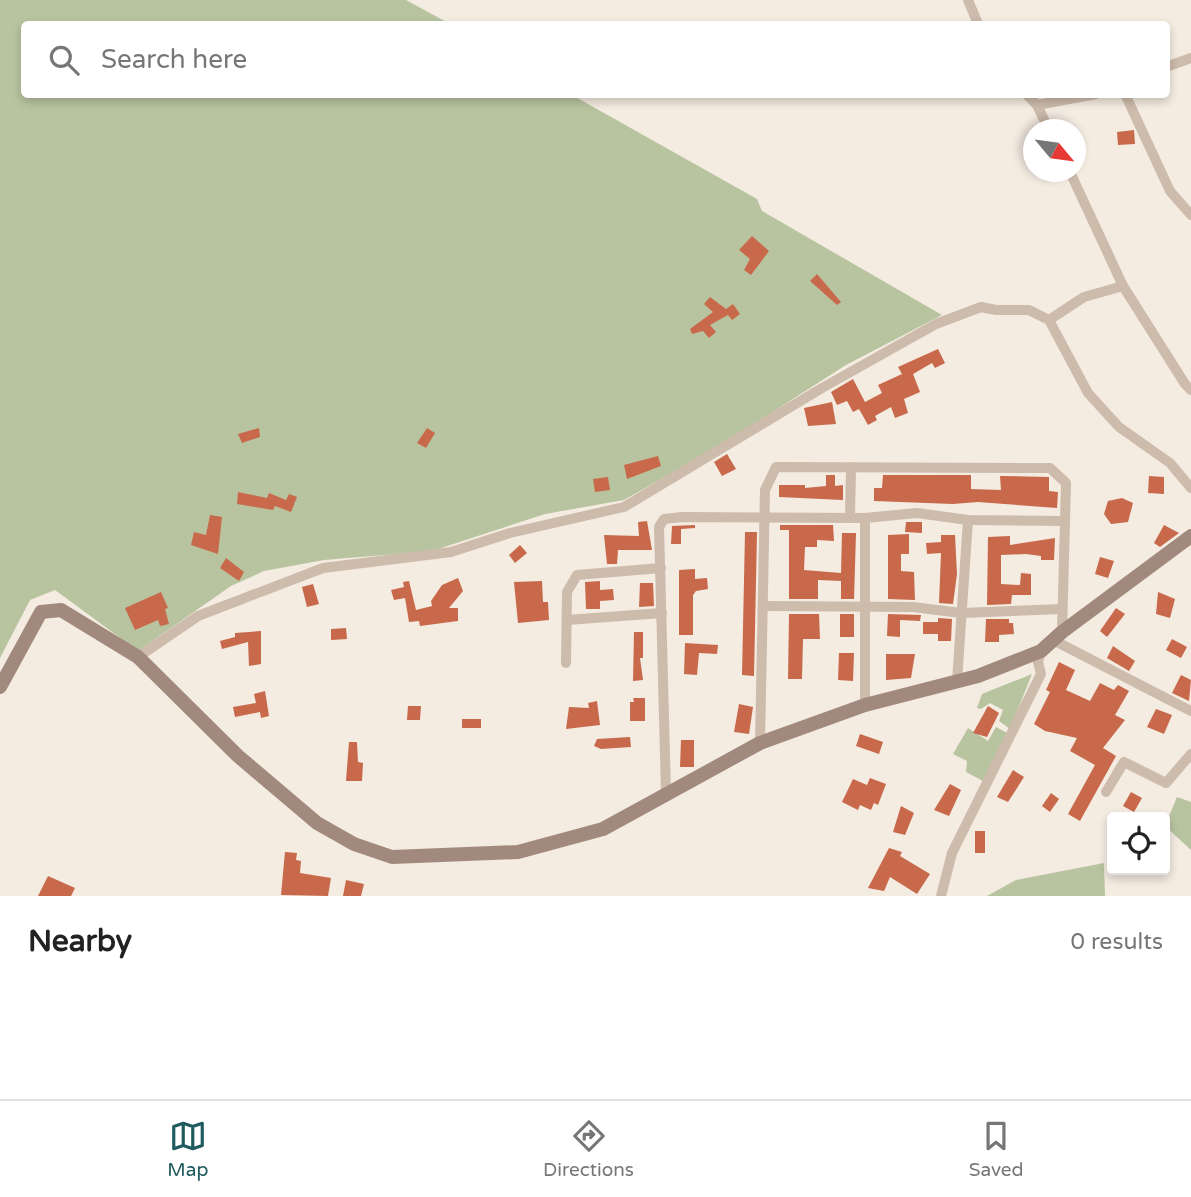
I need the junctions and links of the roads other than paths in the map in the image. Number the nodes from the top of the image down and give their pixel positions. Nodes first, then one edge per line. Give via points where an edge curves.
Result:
1 (968, 0) edge
2 (977, 21) edge
3 (1191, 58) edge
4 (1170, 66) edge
5 (1030, 98) edge
6 (1075, 98) edge
7 (1127, 98) edge
8 (1037, 105) junction
9 (1044, 119) edge
10 (1075, 182) edge
11 (1191, 215) edge
12 (1123, 286) junction
13 (1049, 320) junction
14 (1191, 390) edge
15 (851, 467) junction
16 (1191, 488) edge
17 (766, 517) junction
18 (850, 518) junction
19 (865, 519) junction
20 (968, 520) junction
21 (1065, 521) junction
22 (1191, 536) edge
23 (661, 568) junction
24 (762, 606) junction
25 (864, 608) junction
26 (1062, 610) junction
27 (662, 613) junction
28 (961, 613) junction
29 (567, 620) junction
30 (1058, 637) junction
31 (1041, 651) junction
32 (138, 657) junction
33 (566, 663) dead end
34 (957, 681) junction
35 (0, 687) edge
36 (865, 705) junction
37 (1191, 711) edge
38 (760, 743) junction
39 (1191, 754) edge
40 (1106, 792) dead end
41 (666, 793) junction
42 (941, 896) edge

1 - 2 street
3 - 4 street
5 - 8 street
6 - 8 street
7 - 11 street via 1170,191
8 - 9 street
10 - 12 street
12 - 13 street via 1084,297
12 - 14 street
13 - 16 street via 1088,393 1119,427 1170,463
13 - 32 street via 1029,310 981,307 936,324 868,362 624,507 510,533 451,552 323,568 198,616
15 - 17 street via 776,467 765,491
15 - 18 street
15 - 21 street via 1050,468 1066,482
17 - 18 street
17 - 23 street via 664,519 659,527
17 - 24 street
18 - 19 street
19 - 20 street via 917,513
19 - 25 street
20 - 21 street
20 - 28 street
21 - 26 street
22 - 30 street
23 - 27 street
23 - 29 street via 577,575 567,592
24 - 25 street
24 - 38 street
25 - 28 street via 913,607
25 - 36 street
26 - 28 street
26 - 30 street
27 - 29 street
27 - 41 street
28 - 34 street
29 - 33 street
30 - 31 street
30 - 37 street
31 - 34 street
31 - 42 street via 1041,674 952,853
32 - 35 street via 61,610 41,612
32 - 41 street via 238,756 317,823 354,844 392,857 519,852 603,829
34 - 36 street
36 - 38 street
38 - 41 street
39 - 40 street via 1166,783 1124,762

